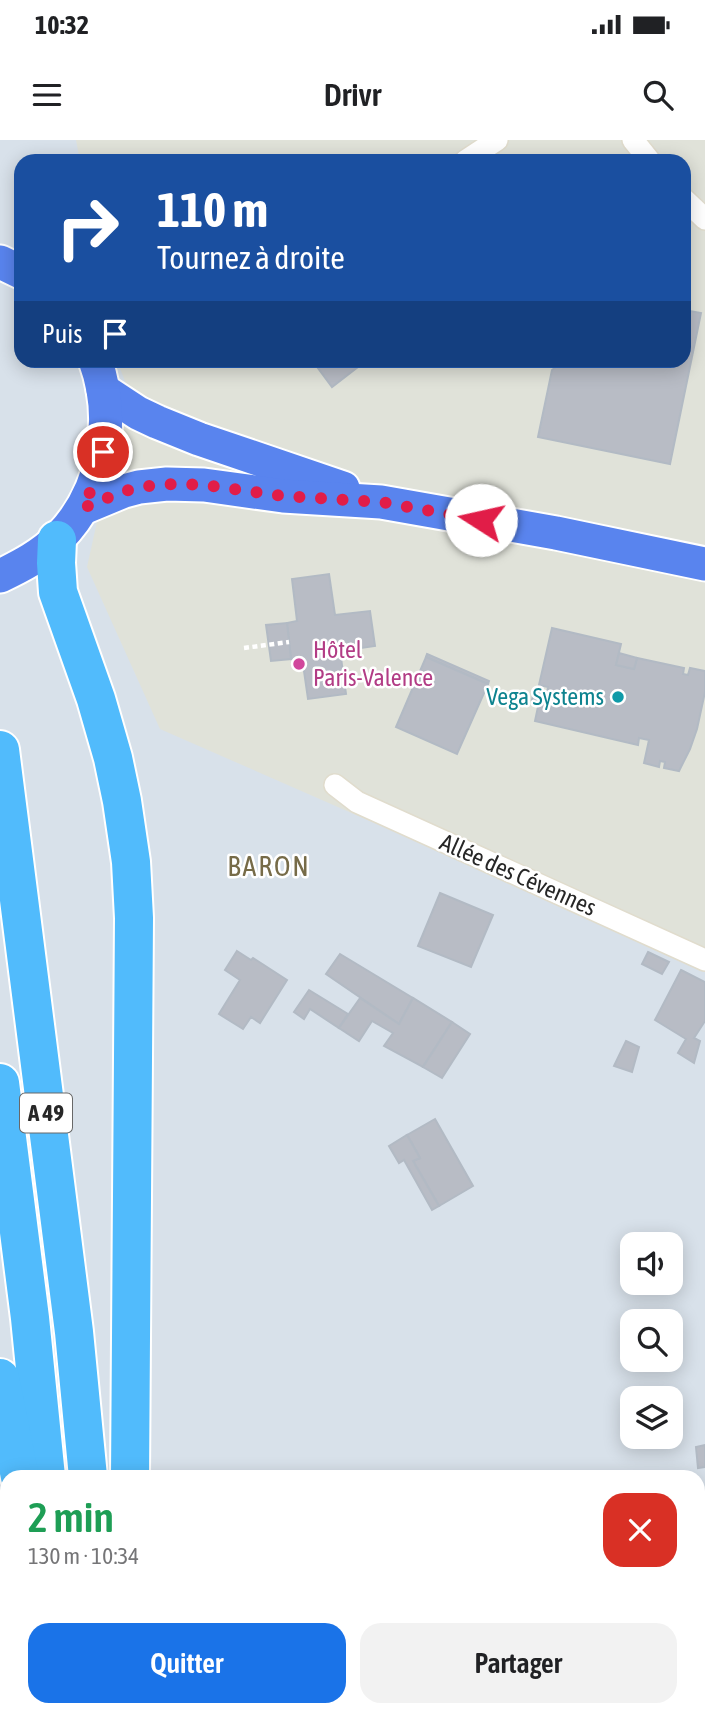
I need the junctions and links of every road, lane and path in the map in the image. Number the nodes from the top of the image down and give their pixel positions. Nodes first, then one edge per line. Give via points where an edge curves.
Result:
1 (497, 140) edge
2 (634, 140) edge
3 (476, 154) edge
4 (645, 154) edge
5 (691, 206) edge
6 (705, 219) edge
7 (99, 375) edge
8 (381, 502) junction
9 (83, 508) junction
10 (57, 540) junction
11 (705, 564) edge
12 (5, 574) edge
13 (289, 642) dead end
14 (244, 648) dead end
15 (0, 750) edge
16 (335, 785) dead end
17 (705, 960) edge
18 (0, 1083) edge
19 (0, 1378) edge
20 (19, 1470) edge
21 (45, 1470) edge
22 (87, 1470) edge
23 (130, 1470) edge

1 - 3 street
2 - 4 street
5 - 6 street
7 - 8 main road via 138,413
7 - 9 main road via 105,436
8 - 9 main road via 167,484 124,491
8 - 11 main road
9 - 10 main road
10 - 12 main road
10 - 23 highway via 58,592 113,758 131,862
13 - 14 path
15 - 22 highway, A 49
16 - 17 street, Allée des Cévennes via 357,802
18 - 21 highway, A 49
19 - 20 highway

